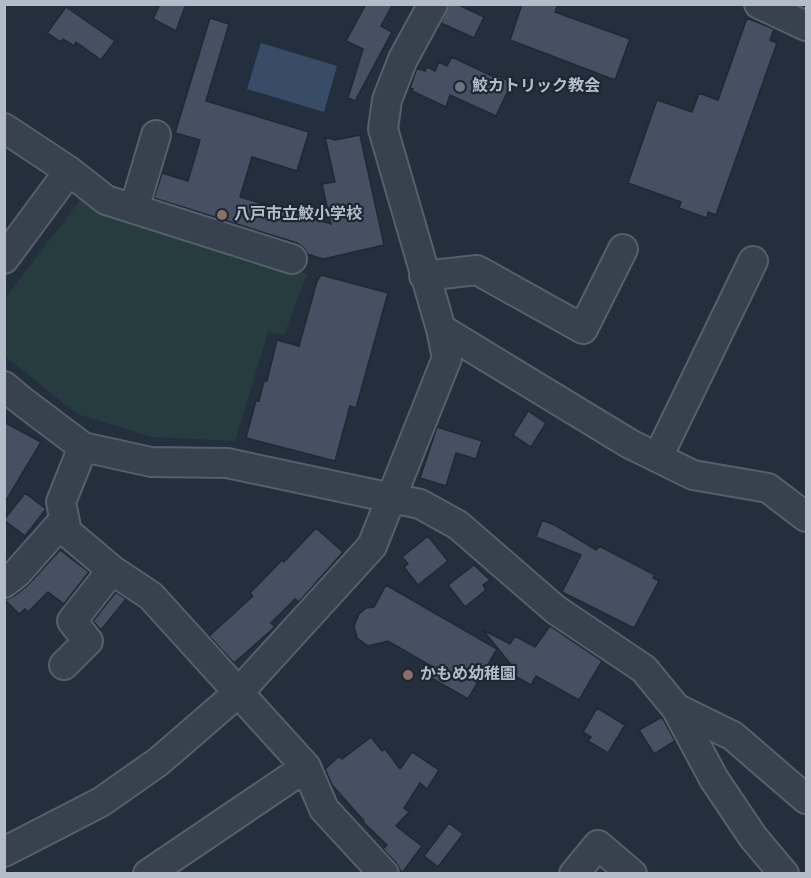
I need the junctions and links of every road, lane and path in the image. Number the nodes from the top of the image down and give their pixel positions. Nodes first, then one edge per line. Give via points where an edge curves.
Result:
1 (433, 4) edge
2 (4, 128) edge
3 (156, 135) dead end
4 (69, 171) junction
5 (134, 209) junction
6 (623, 249) dead end
7 (4, 259) edge
8 (292, 259) dead end
9 (753, 261) dead end
10 (424, 276) junction
11 (441, 328) junction
12 (4, 386) edge
13 (83, 447) junction
14 (657, 457) junction
15 (393, 498) junction
16 (807, 517) edge
17 (64, 520) junction
18 (112, 570) junction
19 (4, 583) edge
20 (64, 664) dead end
21 (239, 692) junction
22 (676, 708) junction
23 (306, 767) junction
24 (807, 800) edge
25 (4, 852) edge
26 (148, 873) edge
27 (384, 873) edge
28 (574, 873) edge
29 (632, 873) edge
30 (784, 873) edge

1 - 10 street via 403,58 387,100 383,129
2 - 4 street
3 - 5 street
4 - 5 street via 106,200
4 - 7 street
5 - 8 street
6 - 10 street via 583,328 477,270
9 - 14 street
10 - 11 street
11 - 14 street
11 - 15 street via 447,358
12 - 13 street
13 - 15 street via 151,462 227,463
13 - 17 street via 61,502
14 - 16 street via 693,475 768,488
15 - 21 street via 372,546
15 - 22 street via 420,504 458,525 556,610 644,669
17 - 18 street via 67,532
17 - 19 street
18 - 20 street via 72,621 88,641
18 - 21 street via 151,596
21 - 23 street
21 - 25 street via 158,762 101,802
22 - 24 street via 733,736
22 - 30 street via 714,779 753,837
23 - 26 street
23 - 27 street via 324,809
28 - 29 street via 598,844

